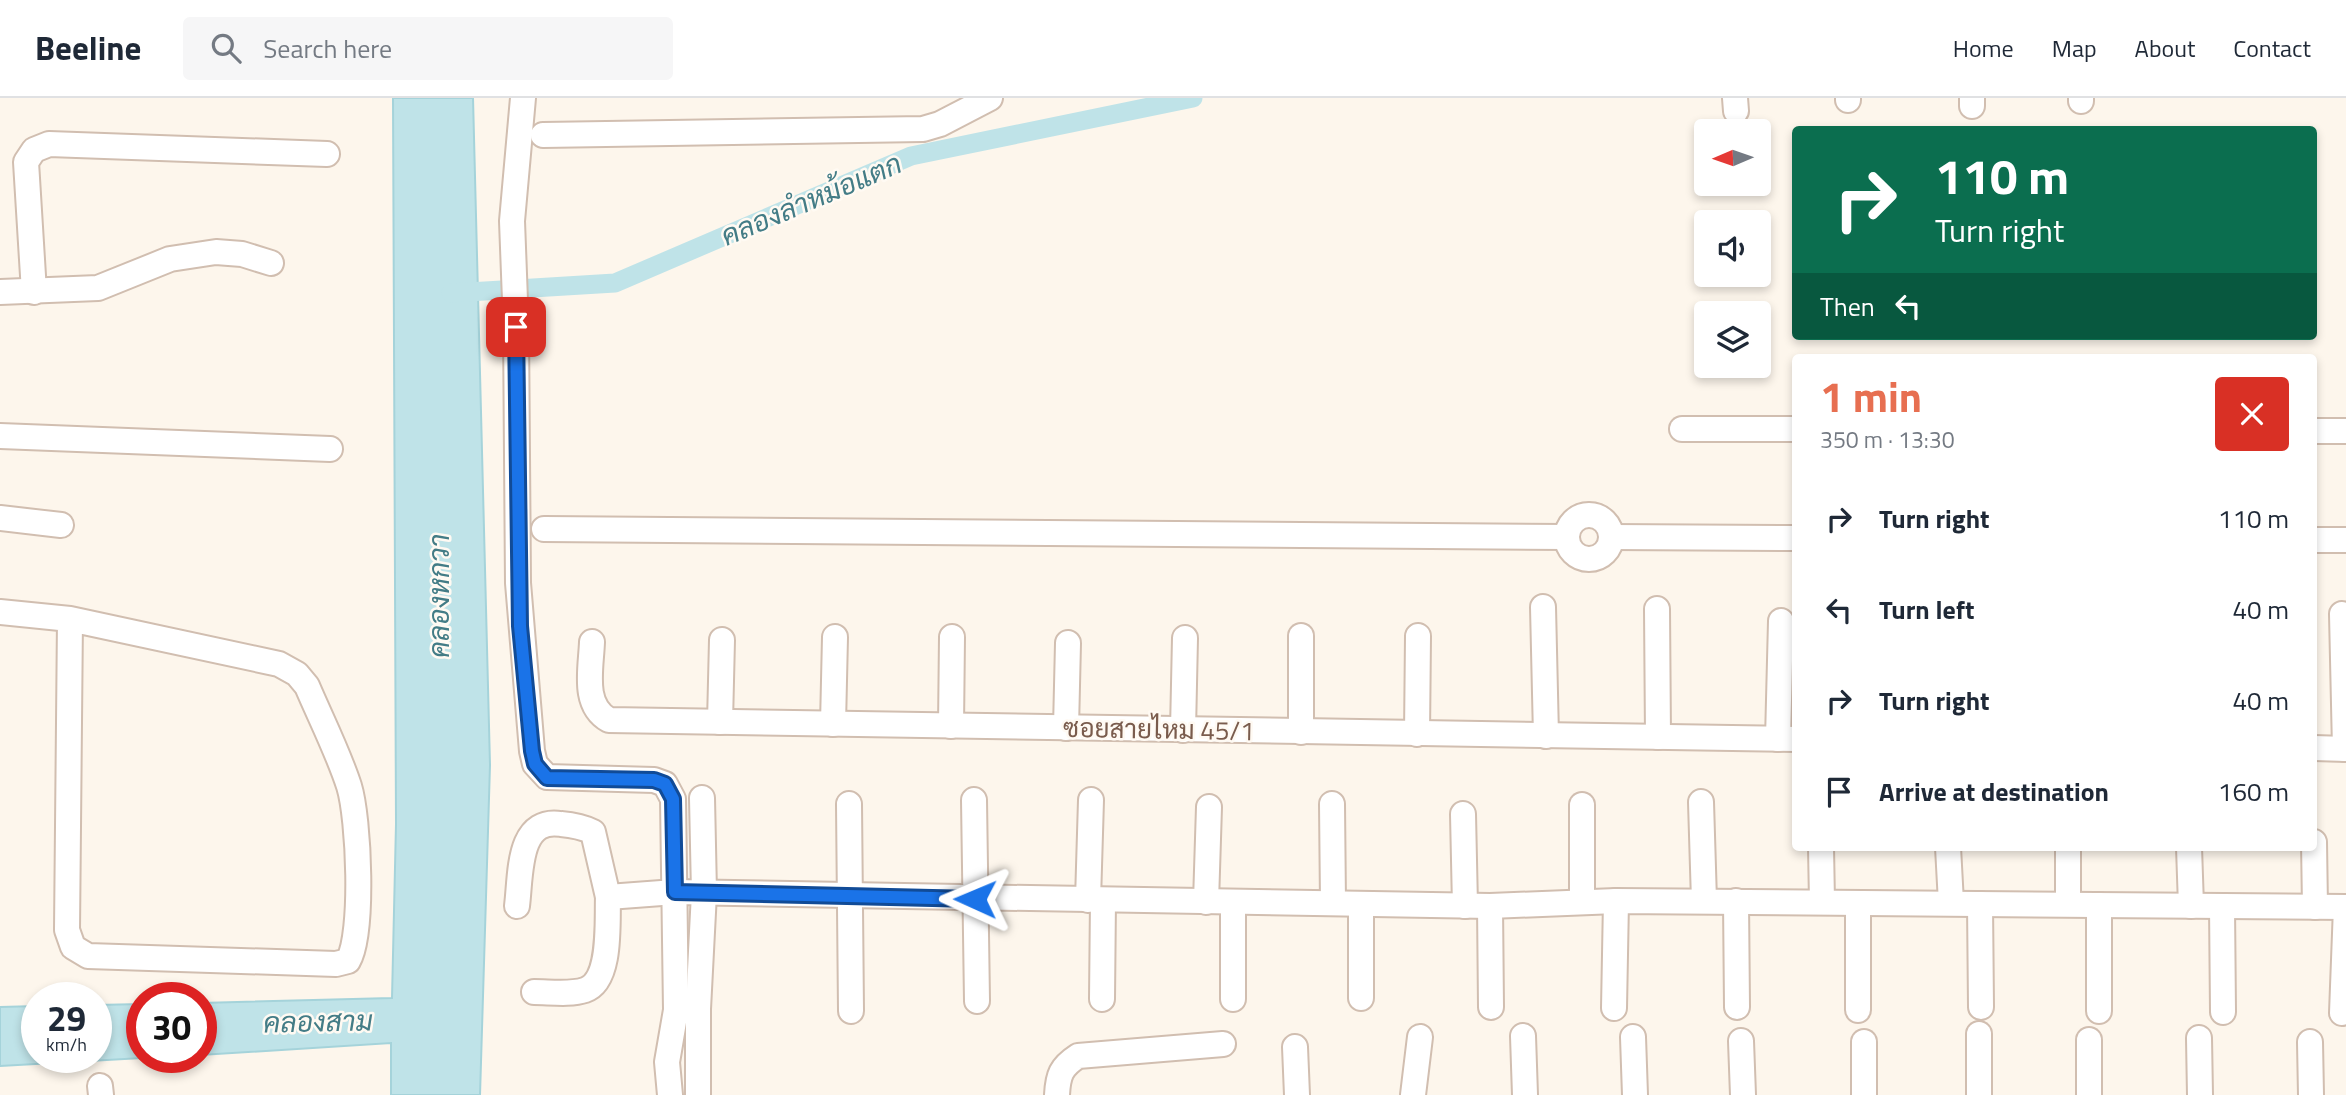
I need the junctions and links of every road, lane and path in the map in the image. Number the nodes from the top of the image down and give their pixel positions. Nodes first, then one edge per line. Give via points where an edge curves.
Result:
1 (523, 98) edge
2 (990, 98) edge
3 (543, 135) dead end
4 (327, 154) dead end
5 (271, 263) dead end
6 (0, 292) edge
7 (34, 292) junction
8 (1682, 429) dead end
9 (1792, 429) edge
10 (2317, 431) edge
11 (2346, 431) edge
12 (0, 436) edge
13 (330, 449) dead end
14 (0, 518) edge
15 (61, 525) dead end
16 (544, 529) dead end
17 (1792, 538) edge
18 (2317, 540) edge
19 (2346, 540) edge
20 (1543, 607) dead end
21 (1657, 609) dead end
22 (0, 612) edge
23 (2342, 614) dead end
24 (69, 619) junction
25 (1781, 621) dead end
26 (1301, 636) dead end
27 (1418, 636) dead end
28 (835, 637) dead end
29 (953, 637) dead end
30 (1185, 638) dead end
31 (722, 640) dead end
32 (592, 642) dead end
33 (1068, 643) dead end
34 (720, 722) junction
35 (833, 724) junction
36 (951, 726) junction
37 (1066, 728) junction
38 (1183, 730) junction
39 (1301, 732) junction
40 (1417, 734) junction
41 (1546, 736) junction
42 (1658, 737) junction
43 (1787, 739) edge
44 (2317, 748) edge
45 (2345, 749) edge
46 (702, 798) dead end
47 (974, 800) dead end
48 (1091, 800) dead end
49 (1701, 802) dead end
50 (849, 804) dead end
51 (1332, 804) dead end
52 (1582, 805) dead end
53 (1209, 807) dead end
54 (1463, 814) dead end
55 (1821, 851) edge
56 (1948, 851) edge
57 (2068, 851) edge
58 (2189, 851) edge
59 (2314, 851) edge
60 (675, 892) junction
61 (704, 893) junction
62 (608, 897) junction
63 (849, 897) junction
64 (975, 899) junction
65 (1095, 900) junction
66 (1616, 901) junction
67 (1704, 901) junction
68 (1736, 901) junction
69 (1206, 902) junction
70 (1233, 902) junction
71 (1582, 902) junction
72 (1822, 902) junction
73 (1858, 903) junction
74 (1951, 903) junction
75 (1333, 904) junction
76 (1361, 904) junction
77 (1980, 904) junction
78 (2068, 904) junction
79 (2099, 905) junction
80 (517, 906) dead end
81 (1465, 906) junction
82 (1490, 906) junction
83 (2191, 906) junction
84 (2222, 906) junction
85 (2315, 907) junction
86 (2346, 907) edge
87 (534, 992) dead end
88 (1362, 998) dead end
89 (1102, 999) dead end
90 (1233, 999) dead end
91 (977, 1002) dead end
92 (1490, 1007) dead end
93 (1737, 1007) dead end
94 (1981, 1007) dead end
95 (1614, 1008) dead end
96 (687, 1009) junction
97 (1858, 1010) dead end
98 (2099, 1011) dead end
99 (850, 1012) dead end
100 (2222, 1012) dead end
101 (2342, 1013) dead end
102 (1979, 1034) dead end
103 (1523, 1036) dead end
104 (1420, 1037) dead end
105 (1633, 1037) dead end
106 (2199, 1038) dead end
107 (2089, 1040) dead end
108 (1741, 1041) dead end
109 (1864, 1042) dead end
110 (2310, 1042) dead end
111 (1223, 1044) dead end
112 (1295, 1047) dead end
113 (670, 1095) edge
114 (698, 1095) edge
115 (1058, 1095) edge
116 (1297, 1095) edge
117 (1413, 1095) edge
118 (1525, 1095) edge
119 (1635, 1095) edge
120 (1743, 1095) edge
121 (1864, 1095) edge
122 (1979, 1095) edge
123 (2089, 1095) edge
124 (2200, 1095) edge
125 (2311, 1095) edge

1 - 60 street via 512,221 518,583 535,764 547,778 665,784 673,799
2 - 3 street via 923,129
4 - 7 street via 49,144 34,150 26,162
5 - 7 street via 216,252 170,259 98,288
6 - 7 street
8 - 9 street
10 - 11 street
12 - 13 street
14 - 15 street
16 - 17 street via 1566,537 1571,552 1585,559 1600,557 1611,537
18 - 19 street
20 - 41 street
21 - 42 street
22 - 24 street
23 - 45 street
24 - 24 street via 66,930 73,947 88,956 348,961 354,951 358,890 349,788 307,687 297,674 279,664
25 - 43 street
26 - 39 street
27 - 40 street
28 - 35 street
29 - 36 street
30 - 38 street
31 - 34 street
32 - 34 street, ซอยสายไหม 45/1 via 591,701 597,713 609,720
33 - 37 street
34 - 35 street, ซอยสายไหม 45/1
35 - 36 street, ซอยสายไหม 45/1
36 - 37 street, ซอยสายไหม 45/1
37 - 38 street, ซอยสายไหม 45/1
38 - 39 street, ซอยสายไหม 45/1
39 - 40 street, ซอยสายไหม 45/1
40 - 41 street, ซอยสายไหม 45/1
41 - 42 street, ซอยสายไหม 45/1
42 - 43 street, ซอยสายไหม 45/1
44 - 45 street
46 - 61 street
47 - 64 street
48 - 65 street
49 - 67 street
50 - 63 street
51 - 75 street
52 - 71 street
53 - 69 street
54 - 81 street
55 - 72 street
56 - 74 street
57 - 78 street
58 - 83 street
59 - 85 street
60 - 61 street
60 - 62 street
60 - 96 street
61 - 63 street
61 - 96 street
62 - 80 street via 593,832 542,823 530,832 525,844
62 - 87 street via 604,967 594,986 583,991
63 - 64 street
63 - 99 street
64 - 65 street
64 - 91 street
65 - 69 street
65 - 89 street
66 - 67 street
66 - 71 street
66 - 95 street
67 - 68 street
68 - 72 street
68 - 93 street
69 - 70 street
70 - 75 street
70 - 90 street
71 - 82 street
72 - 73 street
73 - 74 street
73 - 97 street
74 - 77 street
75 - 76 street
76 - 81 street
76 - 88 street
77 - 78 street
77 - 94 street
78 - 79 street
79 - 83 street
79 - 98 street
81 - 82 street
82 - 92 street
83 - 84 street
84 - 85 street
84 - 100 street
85 - 86 street
86 - 101 street
96 - 113 street via 667,1062
96 - 114 street
102 - 122 street
103 - 118 street
104 - 117 street
105 - 119 street
106 - 124 street
107 - 123 street
108 - 120 street
109 - 121 street
110 - 125 street
111 - 115 street via 1078,1056 1065,1064 1059,1075
112 - 116 street

